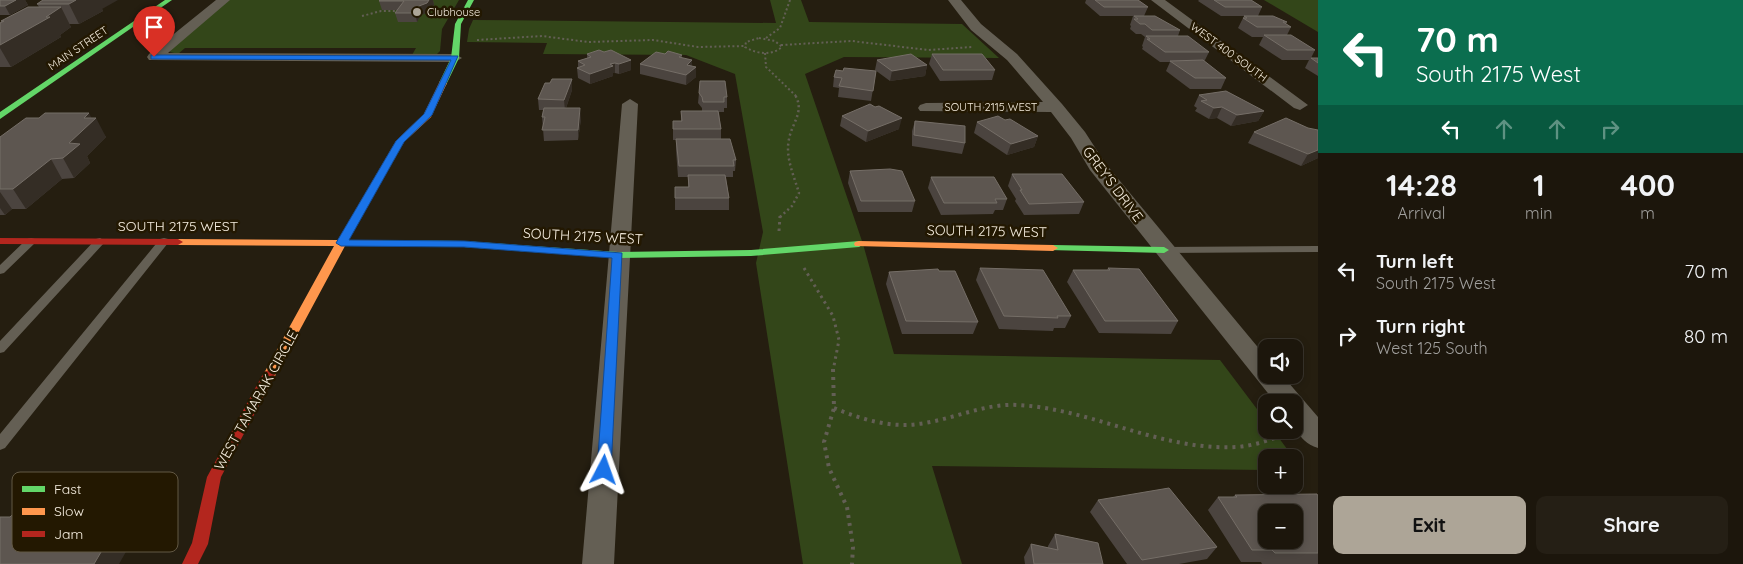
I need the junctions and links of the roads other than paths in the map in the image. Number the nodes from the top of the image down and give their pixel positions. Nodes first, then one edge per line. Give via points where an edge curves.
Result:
1 (169, 0) edge
2 (224, 0) edge
3 (472, 0) edge
4 (954, 0) edge
5 (1157, 0) edge
6 (456, 58) junction
7 (630, 104) dead end
8 (1300, 105) dead end
9 (1056, 107) junction
10 (926, 108) dead end
11 (0, 116) edge
12 (0, 241) edge
13 (31, 241) junction
14 (100, 241) junction
15 (164, 241) junction
16 (341, 243) junction
17 (1318, 249) edge
18 (1164, 250) junction
19 (618, 255) junction
20 (0, 271) edge
21 (0, 349) edge
22 (1258, 363) edge
23 (1275, 384) edge
24 (1283, 394) edge
25 (1303, 418) edge
26 (1318, 437) edge
27 (0, 444) edge
28 (190, 564) edge
29 (598, 564) edge

1 - 11 street, MAIN STREET
2 - 6 street via 154,57
3 - 6 street via 458,24
4 - 9 street, GREY'S DRIVE via 976,27 1012,57
5 - 8 street, WEST 400 SOUTH
6 - 16 street, WEST TAMARAK CIRCLE via 428,115 400,141
7 - 19 street
9 - 10 street, SOUTH 2115 WEST
9 - 18 street, GREY'S DRIVE via 1097,166
12 - 13 street, SOUTH 2175 WEST
13 - 14 street, SOUTH 2175 WEST
13 - 20 lane
14 - 15 street, SOUTH 2175 WEST
14 - 21 lane
15 - 16 street, SOUTH 2175 WEST
15 - 27 lane
16 - 19 street, SOUTH 2175 WEST via 464,244
16 - 28 street, WEST TAMARAK CIRCLE via 214,477 200,544
17 - 18 lane
18 - 19 street, SOUTH 2175 WEST via 863,244 751,253
18 - 22 street, GREY'S DRIVE
19 - 29 street
23 - 24 street, GREY'S DRIVE
25 - 26 street

